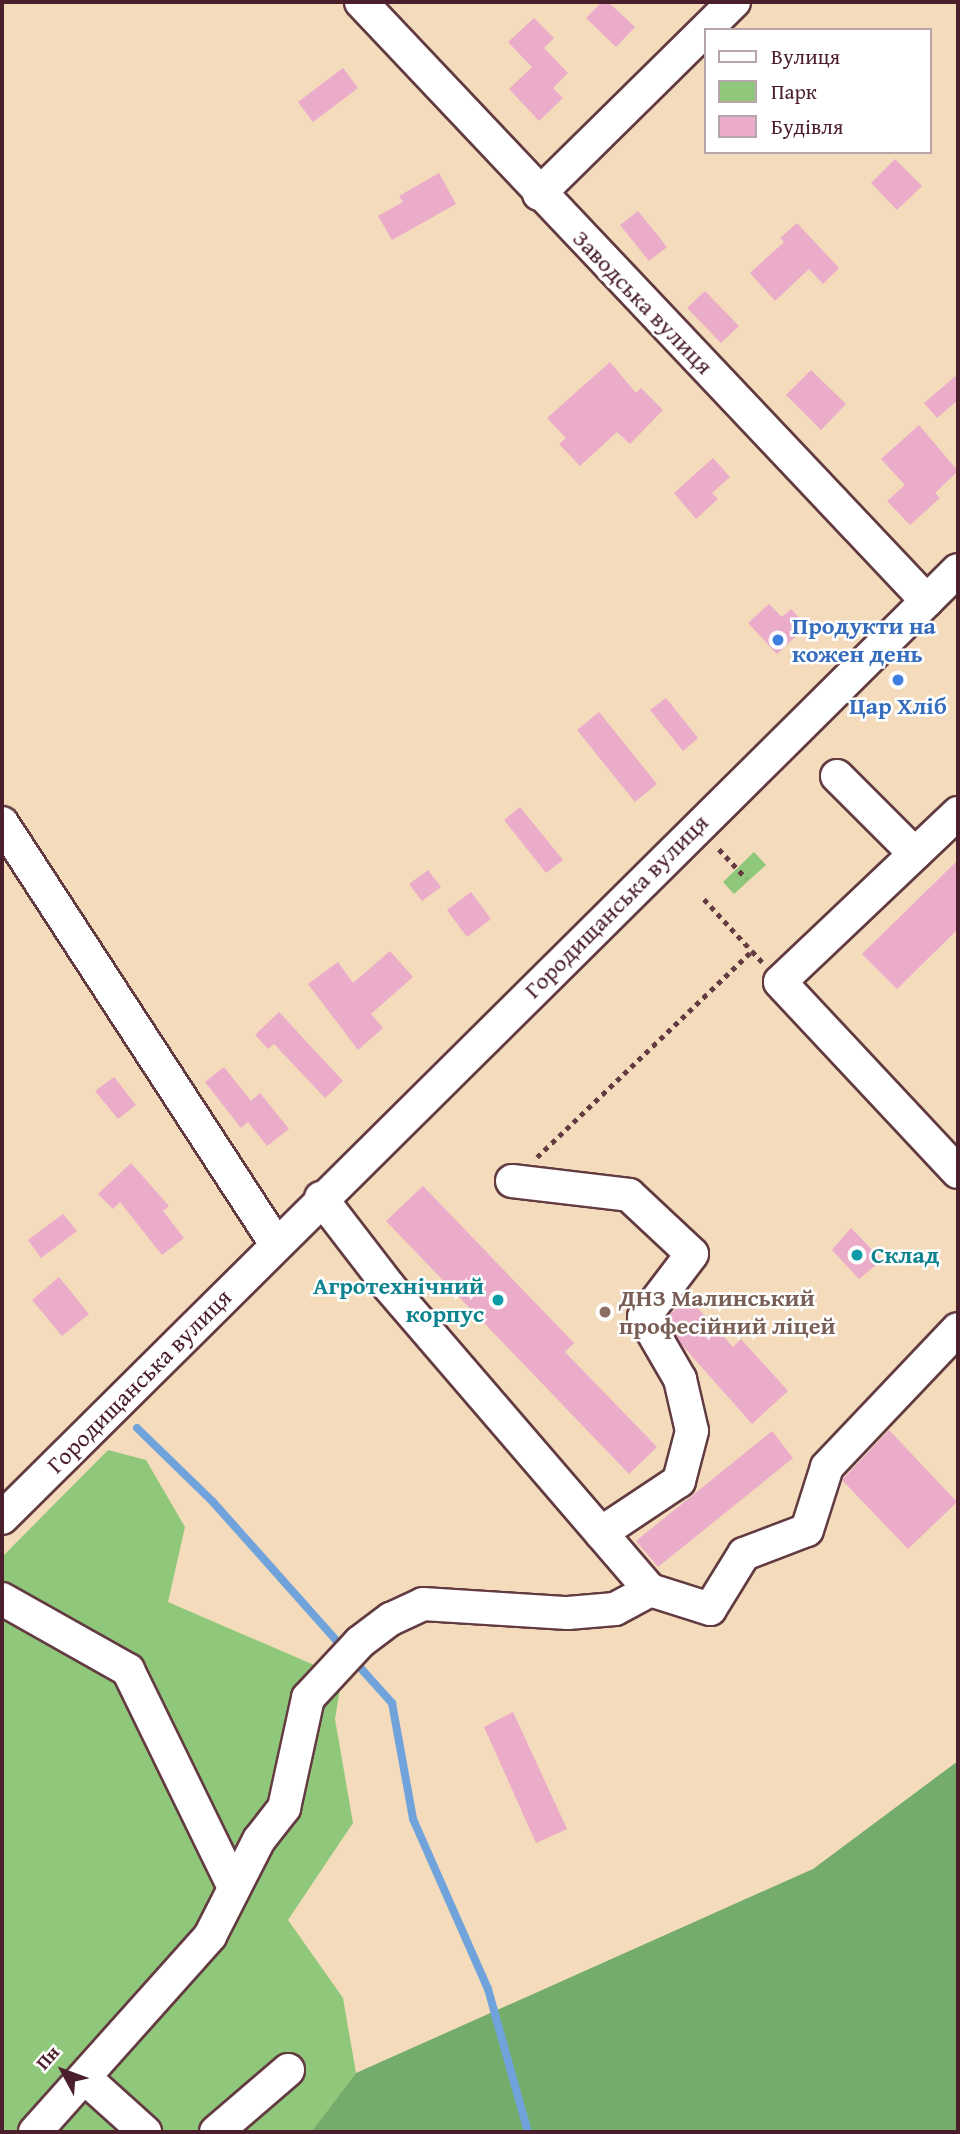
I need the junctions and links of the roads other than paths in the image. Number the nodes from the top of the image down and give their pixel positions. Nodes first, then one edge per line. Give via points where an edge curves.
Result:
1 (361, 2) edge
2 (724, 5) edge
3 (539, 194) junction
4 (958, 570) edge
5 (927, 601) junction
6 (837, 776) dead end
7 (958, 813) edge
8 (2, 823) edge
9 (915, 854) junction
10 (958, 1172) edge
11 (512, 1181) road end
12 (321, 1198) junction
13 (276, 1244) junction
14 (958, 1329) edge
15 (2, 1518) edge
16 (601, 1533) junction
17 (650, 1590) junction
18 (2, 1599) edge
19 (234, 1887) junction
20 (288, 2070) dead end
21 (85, 2078) junction
22 (35, 2132) edge
23 (145, 2132) edge
24 (216, 2132) edge

1 - 3 street, Заводська вулиця
2 - 3 street
3 - 5 street, Заводська вулиця
4 - 5 street, Городищанська вулиця
5 - 12 street, Городищанська вулиця
6 - 9 street
7 - 9 street
8 - 13 street
9 - 10 street via 780,982
11 - 16 street via 629,1195 692,1254 644,1317 680,1379 692,1431 679,1481
12 - 13 street, Городищанська вулиця
12 - 16 street via 388,1285
13 - 15 street, Городищанська вулиця
14 - 17 street via 827,1466 807,1530 744,1553 710,1609
16 - 17 street
17 - 19 street via 615,1609 568,1613 423,1604 391,1619 360,1642 308,1698 284,1808 259,1840
18 - 19 street via 128,1670
19 - 21 street via 210,1936
20 - 24 street
21 - 22 street
21 - 23 street

